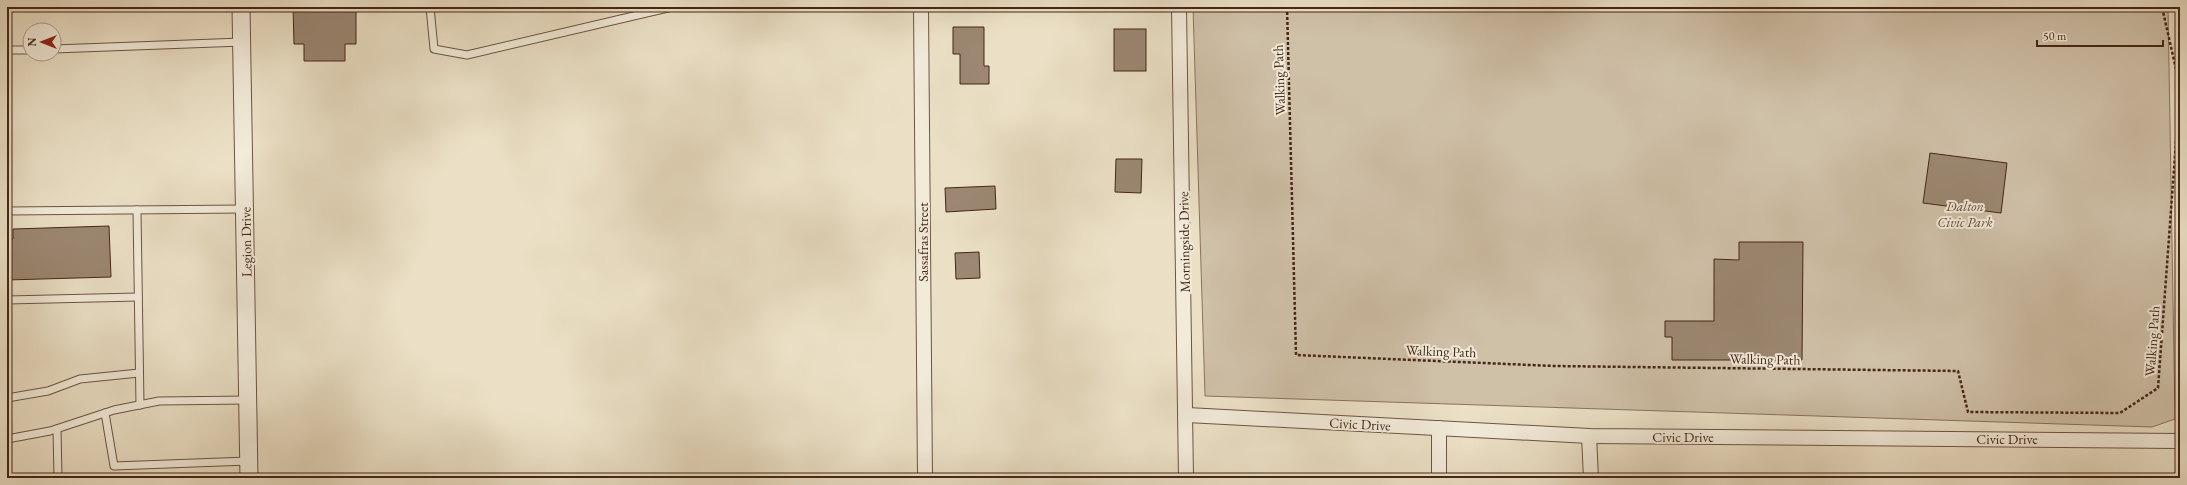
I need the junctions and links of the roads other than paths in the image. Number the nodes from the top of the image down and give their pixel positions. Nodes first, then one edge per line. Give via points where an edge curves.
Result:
1 (241, 7) edge
2 (430, 7) edge
3 (672, 7) edge
4 (921, 7) edge
5 (1180, 7) edge
6 (661, 8) edge
7 (242, 42) junction
8 (62, 49) edge
9 (7, 50) edge
10 (22, 50) edge
11 (245, 209) junction
12 (137, 210) junction
13 (7, 211) edge
14 (138, 297) junction
15 (7, 300) edge
16 (139, 373) junction
17 (7, 398) edge
18 (248, 400) junction
19 (140, 405) junction
20 (105, 413) junction
21 (1187, 415) junction
22 (1439, 428) junction
23 (57, 429) junction
24 (1589, 436) junction
25 (7, 439) edge
26 (2180, 441) edge
27 (249, 461) junction
28 (58, 478) edge
29 (249, 478) edge
30 (925, 478) edge
31 (1186, 478) edge
32 (1439, 478) edge
33 (1591, 478) edge

1 - 7 street, Legion Drive
2 - 6 lane via 434,49 467,55
3 - 6 lane
4 - 30 street, Sassafras Street
5 - 21 street, Morningside Drive
7 - 8 lane
7 - 11 street, Legion Drive
9 - 10 lane
11 - 12 lane
11 - 18 street, Legion Drive
12 - 13 lane
12 - 14 lane
14 - 15 lane
14 - 16 lane
16 - 17 lane via 80,379 48,391
16 - 19 lane
18 - 19 lane via 159,401
18 - 27 street, Legion Drive
19 - 20 lane
20 - 23 lane
20 - 27 lane via 114,466
21 - 22 street, Civic Drive
21 - 31 street, Morningside Drive
22 - 24 street, Civic Drive
22 - 32 street
23 - 25 lane
23 - 28 lane
24 - 26 street, Civic Drive
24 - 33 street
27 - 29 street, Legion Drive

